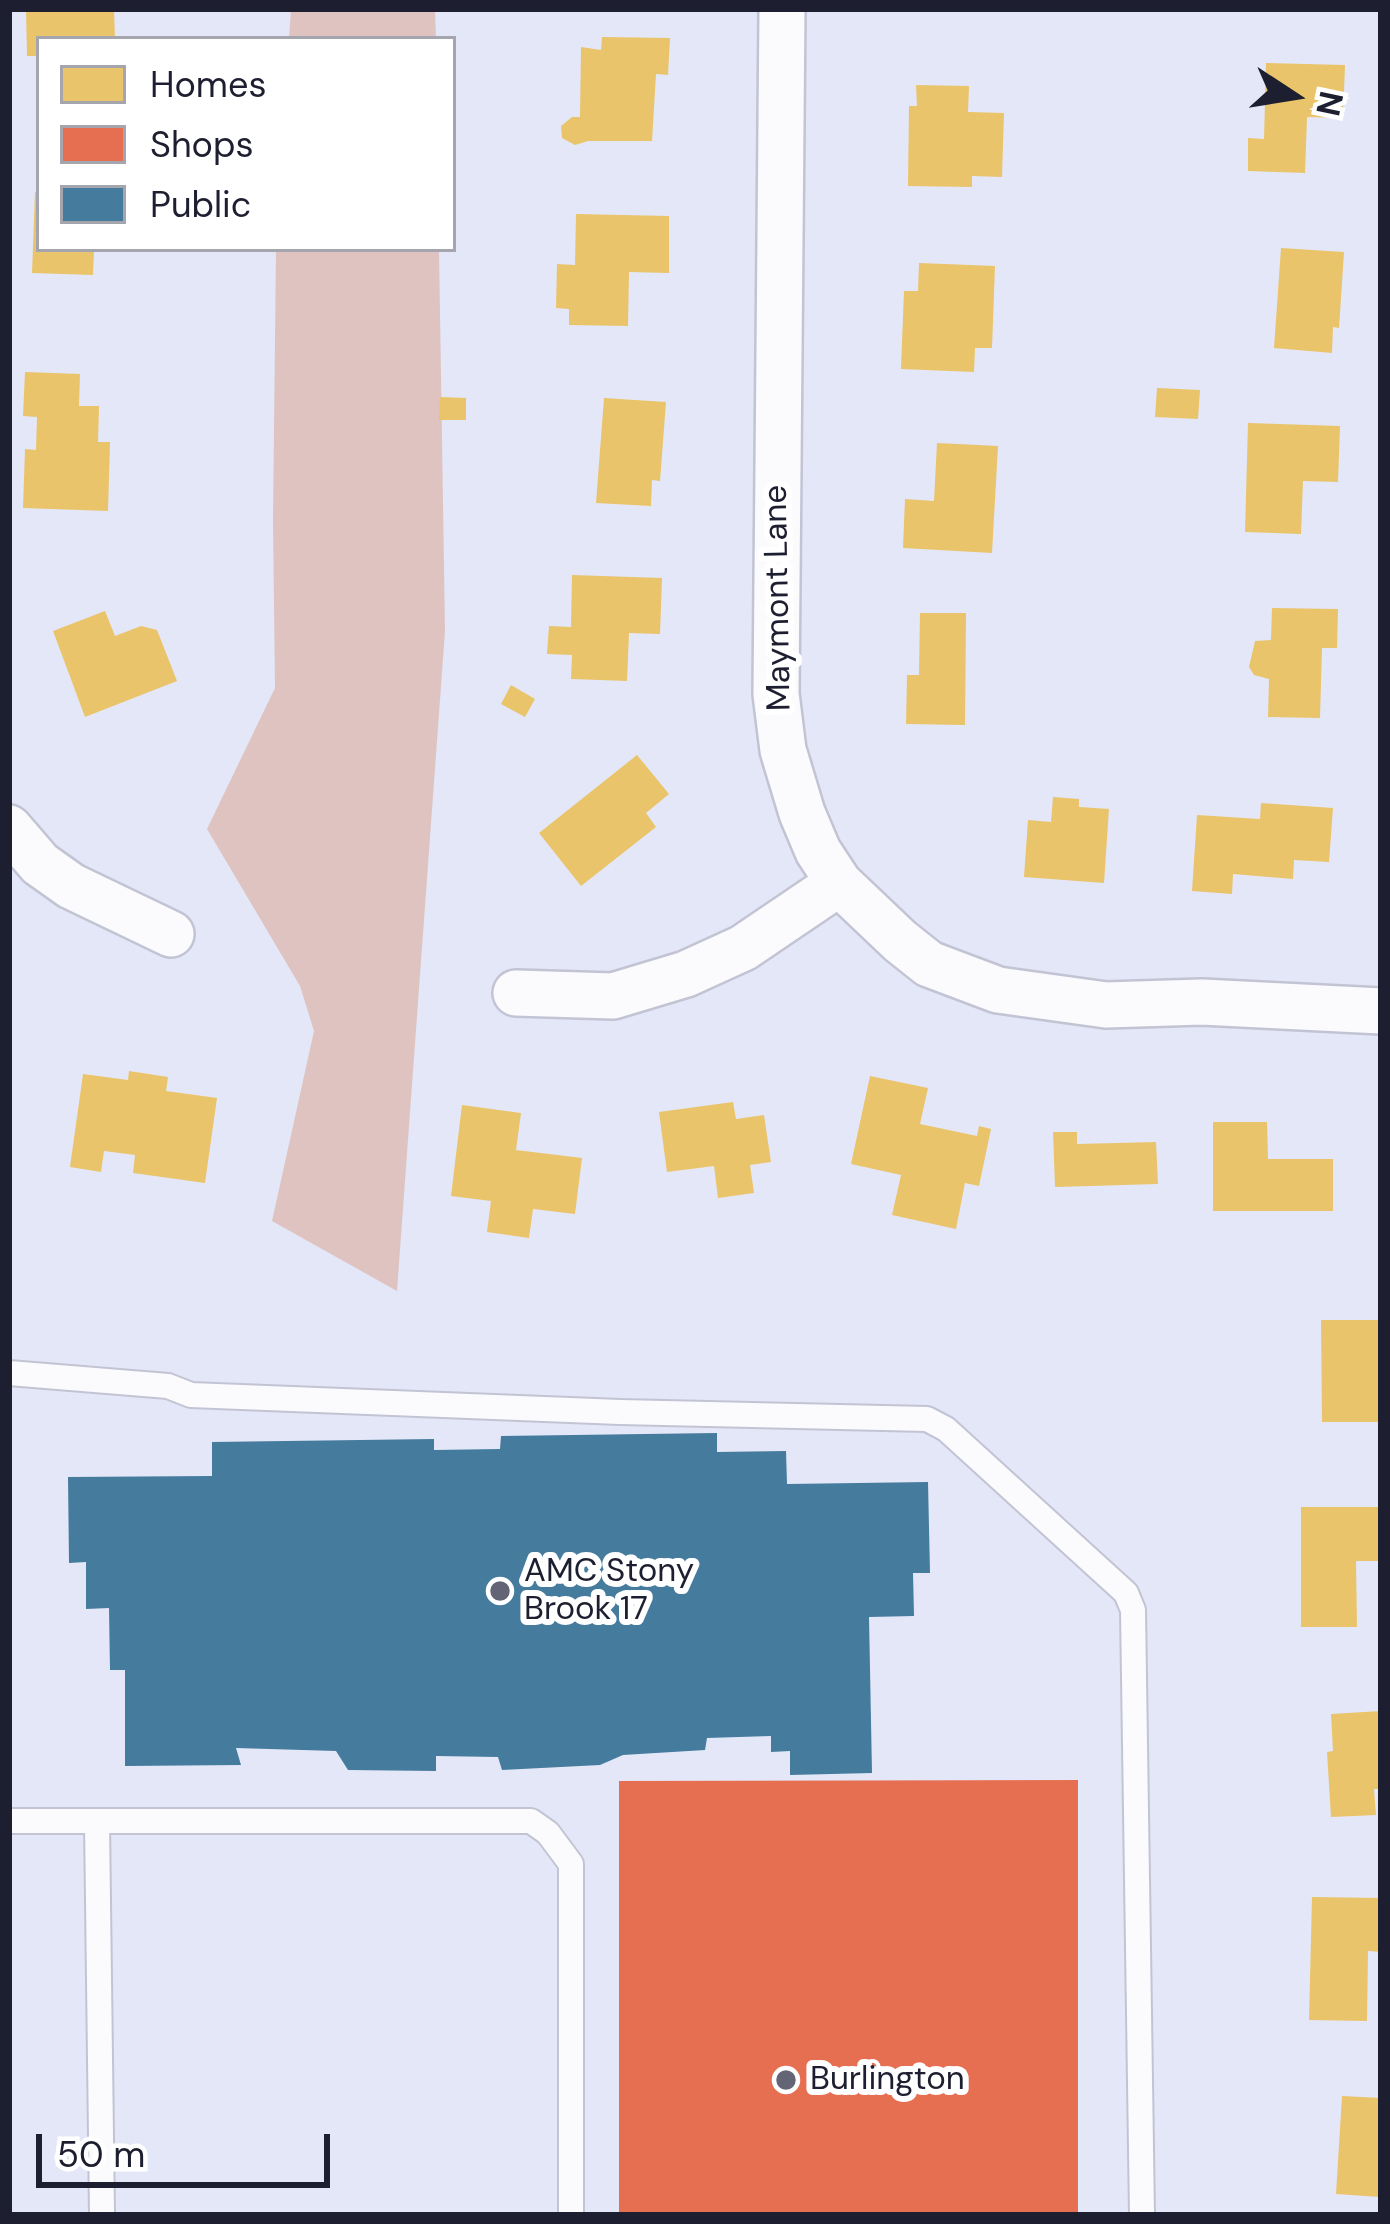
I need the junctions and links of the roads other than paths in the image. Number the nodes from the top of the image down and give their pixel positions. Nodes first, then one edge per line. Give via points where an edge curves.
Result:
1 (782, 9) edge
2 (9, 828) edge
3 (839, 883) junction
4 (171, 934) dead end
5 (516, 992) dead end
6 (1381, 1011) edge
7 (9, 1372) edge
8 (9, 1821) edge
9 (97, 1822) junction
10 (102, 2215) edge
11 (571, 2215) edge
12 (1142, 2215) edge

1 - 3 street, Maymont Lane via 776,694 802,813
2 - 4 street via 71,886
3 - 5 street via 743,948 686,974 613,996
3 - 6 street, Maymont Lane via 929,964 998,990 1106,1006
7 - 12 lane via 168,1386 191,1395 927,1419 946,1430 1126,1593 1133,1610
8 - 9 lane
9 - 10 lane
9 - 11 lane via 531,1821 548,1833 571,1864

